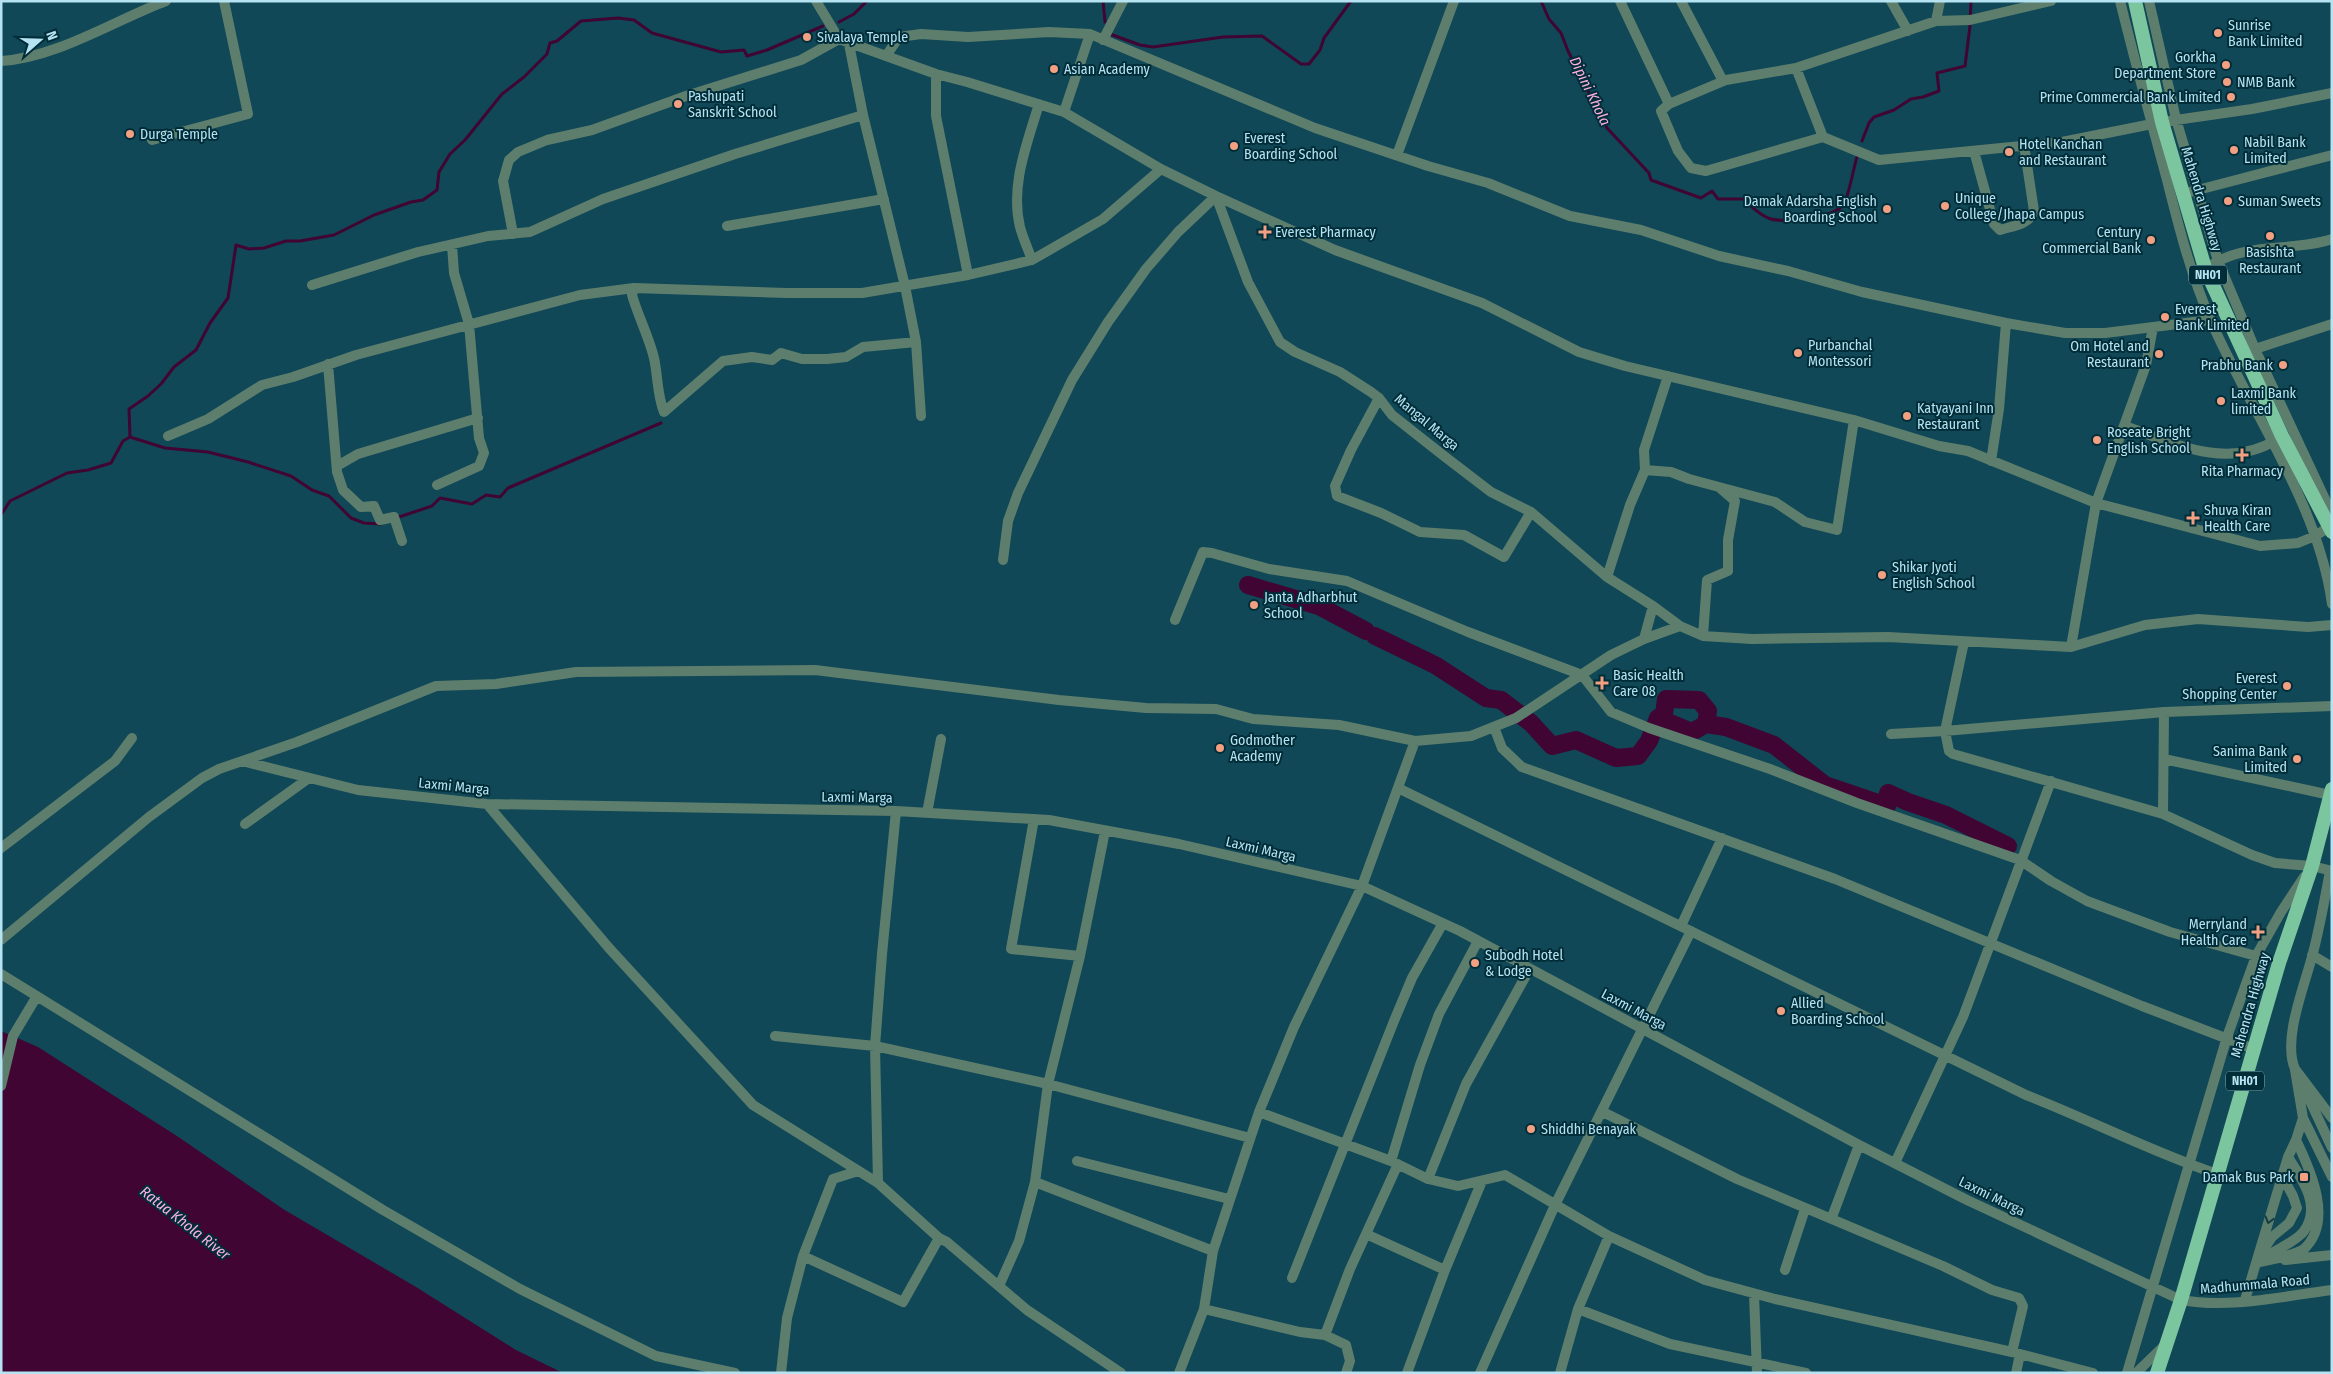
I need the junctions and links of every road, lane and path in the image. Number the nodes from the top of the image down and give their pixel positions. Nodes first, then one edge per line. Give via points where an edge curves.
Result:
1 (224, 1) edge
2 (816, 1) edge
3 (1123, 1) edge
4 (1454, 1) edge
5 (1620, 1) edge
6 (1681, 1) edge
7 (1891, 1) edge
8 (1940, 1) edge
9 (2051, 1) edge
10 (2120, 1) edge
11 (2135, 1) edge
12 (2149, 1) edge
13 (163, 2) edge
14 (1936, 21) junction
15 (1908, 30) junction
16 (1090, 34) junction
17 (839, 40) junction
18 (1103, 40) junction
19 (849, 44) junction
20 (886, 56) junction
21 (1, 61) edge
22 (1796, 68) junction
23 (936, 74) junction
24 (1723, 81) junction
25 (2332, 93) edge
26 (1038, 104) junction
27 (1669, 104) junction
28 (1064, 112) junction
29 (863, 115) junction
30 (2163, 121) junction
31 (1823, 137) junction
32 (152, 140) dead end
33 (2024, 145) junction
34 (1974, 151) junction
35 (1397, 155) junction
36 (2332, 155) edge
37 (1161, 169) junction
38 (2190, 192) junction
39 (1216, 196) junction
40 (884, 199) junction
41 (727, 226) dead end
42 (513, 234) junction
43 (2332, 239) edge
44 (452, 245) junction
45 (1032, 260) junction
46 (2218, 261) junction
47 (2205, 268) junction
48 (968, 275) junction
49 (312, 284) dead end
50 (905, 286) junction
51 (634, 288) junction
52 (2210, 320) junction
53 (2006, 323) junction
54 (469, 324) junction
55 (2332, 324) edge
56 (2153, 327) junction
57 (916, 342) junction
58 (2255, 349) junction
59 (328, 364) junction
60 (1668, 376) junction
61 (1379, 398) junction
62 (921, 416) dead end
63 (478, 418) junction
64 (1854, 420) junction
65 (2125, 426) junction
66 (168, 436) dead end
67 (2277, 439) junction
68 (1991, 461) junction
69 (336, 466) junction
70 (1645, 470) junction
71 (437, 485) dead end
72 (1719, 487) junction
73 (2096, 503) junction
74 (1531, 512) junction
75 (2330, 523) edge
76 (2315, 536) junction
77 (402, 541) dead end
78 (1003, 560) dead end
79 (1607, 577) junction
80 (2332, 604) edge
81 (1653, 606) junction
82 (1175, 620) dead end
83 (2332, 625) edge
84 (1680, 626) junction
85 (1703, 636) junction
86 (1644, 639) junction
87 (1964, 642) junction
88 (2071, 647) junction
89 (1582, 675) junction
90 (2332, 706) edge
91 (2164, 712) junction
92 (1494, 727) junction
93 (1945, 732) junction
94 (1891, 734) dead end
95 (132, 738) dead end
96 (941, 739) dead end
97 (1415, 741) junction
98 (2164, 759) junction
99 (241, 761) junction
100 (309, 778) junction
101 (2050, 781) junction
102 (1398, 788) junction
103 (2331, 792) edge
104 (487, 804) junction
105 (896, 811) junction
106 (927, 813) junction
107 (2163, 814) junction
108 (1034, 819) junction
109 (245, 824) dead end
110 (1105, 831) junction
111 (1722, 838) junction
112 (1, 848) edge
113 (2020, 860) junction
114 (2312, 866) junction
115 (2331, 871) edge
116 (1362, 886) junction
117 (1443, 923) junction
118 (1681, 926) junction
119 (1691, 931) junction
120 (1, 940) edge
121 (1478, 941) junction
122 (1992, 943) junction
123 (2312, 955) junction
124 (1080, 956) junction
125 (2256, 956) junction
126 (2332, 967) edge
127 (1529, 970) junction
128 (1, 974) edge
129 (37, 996) junction
130 (1643, 1029) junction
131 (775, 1036) dead end
132 (2227, 1037) junction
133 (876, 1046) junction
134 (2254, 1049) junction
135 (1946, 1055) junction
136 (2295, 1069) junction
137 (1048, 1084) junction
138 (1, 1086) edge
139 (1259, 1112) junction
140 (1603, 1112) junction
141 (2303, 1118) junction
142 (2332, 1118) edge
143 (1250, 1138) junction
144 (2296, 1140) junction
145 (1344, 1144) junction
146 (1858, 1146) junction
147 (2332, 1148) edge
148 (2288, 1157) junction
149 (1077, 1161) dead end
150 (1394, 1163) junction
151 (1895, 1163) junction
152 (2190, 1164) junction
153 (858, 1171) junction
154 (2217, 1174) junction
155 (2282, 1176) junction
156 (2332, 1177) edge
157 (1428, 1179) junction
158 (1482, 1181) junction
159 (1035, 1182) junction
160 (878, 1183) junction
161 (1229, 1199) junction
162 (1555, 1205) junction
163 (1805, 1209) junction
164 (1832, 1218) junction
165 (1366, 1234) junction
166 (1609, 1236) junction
167 (938, 1238) junction
168 (1213, 1251) junction
169 (2332, 1255) edge
170 (803, 1256) junction
171 (2256, 1263) junction
172 (1445, 1270) junction
173 (1785, 1270) dead end
174 (1292, 1278) dead end
175 (999, 1286) junction
176 (2151, 1286) junction
177 (2332, 1290) edge
178 (1754, 1294) junction
179 (2181, 1300) junction
180 (2245, 1300) junction
181 (1204, 1309) junction
182 (1578, 1309) junction
183 (1325, 1335) junction
184 (2167, 1343) junction
185 (2016, 1353) junction
186 (1756, 1368) edge
187 (734, 1373) edge
188 (781, 1373) edge
189 (1121, 1373) edge
190 (1179, 1373) edge
191 (1346, 1373) edge
192 (1407, 1373) edge
193 (1480, 1373) edge
194 (1560, 1373) edge
195 (1806, 1373) edge
196 (2016, 1373) edge
197 (2093, 1373) edge
198 (2127, 1373) edge
199 (2136, 1373) edge
200 (2157, 1373) edge

1 - 32 street via 248,114
2 - 17 street
3 - 18 street
4 - 35 street
5 - 27 street
6 - 24 street
7 - 15 street
8 - 14 street
9 - 14 street via 1970,20
10 - 30 street
11 - 30 highway, Mahendra Highway / NH01
12 - 30 street
13 - 21 street via 57,47 17,60
14 - 15 street
15 - 22 street
16 - 18 street
16 - 20 street via 1050,32 968,37 921,34 899,38
16 - 28 street
17 - 19 street
17 - 42 street via 801,60 518,152 509,160 504,182
18 - 35 street via 1315,128
19 - 20 street
19 - 29 street
20 - 23 street
22 - 24 street
22 - 31 street
23 - 26 street
23 - 48 street via 936,116
24 - 27 street
25 - 30 street via 2252,109
26 - 28 street
26 - 45 street via 1020,166 1017,195 1020,226
27 - 31 street via 1661,111 1678,151 1691,168 1706,171
28 - 37 street
29 - 40 street
29 - 42 street via 622,192 530,232
30 - 33 street via 2062,142
30 - 38 highway, Mahendra Highway / NH01
30 - 52 street via 2185,251
31 - 34 street via 1879,160
33 - 34 street
33 - 34 street via 2034,211 2032,218 2000,230 1994,224
35 - 53 street via 1488,183 1570,216 1641,230 1719,256 1862,292
36 - 38 street
37 - 39 street
37 - 45 street via 1102,219
38 - 46 street
38 - 47 highway, Mahendra Highway / NH01
39 - 60 street via 1335,250 1482,303 1579,352
39 - 61 street, Mangal Marga via 1248,282 1280,342 1340,372
39 - 78 street via 1178,232 1146,270 1108,322 1072,380 1018,492 1008,521
40 - 41 street
40 - 50 street
42 - 44 street
43 - 46 street via 2297,246 2273,246
44 - 49 street
44 - 54 street via 454,273
45 - 48 street
46 - 47 street
46 - 58 street
47 - 67 highway, Mahendra Highway / NH01
48 - 50 street
50 - 51 street via 862,293
50 - 57 street
51 - 54 street via 580,295
51 - 57 street via 634,304 654,357 659,399 664,412 722,361 752,357 772,360 781,353 802,359 827,359 846,357 863,347
52 - 56 street
52 - 67 street via 2237,378
53 - 56 street via 2065,333 2105,333
53 - 68 street
54 - 59 street
54 - 63 street
55 - 58 street
56 - 65 street via 2146,365
57 - 62 street
58 - 75 street
59 - 66 street via 262,385 208,419
59 - 69 street
60 - 64 street
60 - 70 street via 1644,450
61 - 74 street, Mangal Marga via 1392,415 1491,492
61 - 74 street via 1335,486 1337,496 1420,532 1464,535 1504,557
63 - 69 street via 358,454
63 - 71 street via 484,453 479,466
64 - 68 street via 1939,446 1968,451
64 - 72 street via 1837,530 1805,522 1775,502
65 - 67 street via 2187,448 2228,455 2255,451
65 - 73 street
67 - 75 highway, Mahendra Highway / NH01
67 - 76 street
68 - 73 street
69 - 77 street via 343,490 361,507 374,506 380,520 394,517
70 - 72 street via 1670,472
70 - 79 street
72 - 85 street via 1735,501 1728,540 1728,571 1707,580
73 - 76 street via 2260,546 2298,543
73 - 88 street
74 - 79 street, Mangal Marga
75 - 76 street
76 - 80 street
79 - 81 street, Mangal Marga
81 - 84 street, Mangal Marga
81 - 86 street
82 - 89 street via 1204,552 1212,552 1269,569 1347,581
83 - 88 street, Mangal Marga via 2308,627 2198,619 2145,625
84 - 85 street, Mangal Marga
84 - 86 street
85 - 87 street, Mangal Marga via 1752,639 1888,637
86 - 89 street via 1611,655
87 - 88 street, Mangal Marga
87 - 93 street
89 - 92 street via 1520,716
89 - 113 street via 1611,712 1648,728
90 - 91 street
91 - 93 street
91 - 98 street
92 - 97 street via 1471,736
92 - 111 street via 1502,748 1522,768
93 - 94 street
93 - 101 street via 1949,751 1953,754
95 - 112 street via 115,761
96 - 106 street
97 - 99 street via 1339,725 1253,719 1216,709 1146,708 1059,700 815,670 576,672 496,684 436,686 298,742
97 - 102 street
98 - 103 street
98 - 107 street
99 - 100 street, Laxmi Marga
99 - 120 street via 202,778 172,799
100 - 104 street, Laxmi Marga via 358,790
100 - 109 street
101 - 107 street
101 - 113 street
102 - 116 street
102 - 118 street
103 - 114 highway, Mahendra Highway / NH01
104 - 105 street, Laxmi Marga
104 - 153 street via 604,942 753,1105
105 - 106 street, Laxmi Marga
105 - 133 street
106 - 108 street, Laxmi Marga
107 - 114 street via 2252,855 2275,863
108 - 110 street, Laxmi Marga
108 - 124 street via 1011,949
110 - 116 street, Laxmi Marga via 1179,844
110 - 124 street
111 - 118 street
111 - 122 street via 1835,879
113 - 122 street
113 - 125 street via 2087,902 2170,932
114 - 115 street
114 - 125 street
114 - 134 highway, Mahendra Highway / NH01
115 - 123 street
116 - 117 street, Laxmi Marga
116 - 139 street via 1294,1027
117 - 121 street, Laxmi Marga
117 - 145 street via 1412,978
118 - 119 street
119 - 130 street
119 - 135 street
121 - 127 street, Laxmi Marga
121 - 150 street via 1439,1014 1420,1065
122 - 132 street via 2142,1006
122 - 135 street
123 - 126 street
123 - 136 street via 2294,1023 2291,1061
124 - 137 street
125 - 132 street
127 - 130 street, Laxmi Marga
127 - 157 street via 1466,1084
128 - 129 street
129 - 138 street via 13,1036
129 - 187 street via 383,1210 520,1289 656,1356
130 - 140 street
130 - 146 street, Laxmi Marga
131 - 133 street
132 - 134 street
132 - 152 street
133 - 137 street
133 - 160 street
134 - 154 highway, Mahendra Highway / NH01
135 - 151 street
135 - 152 street via 2026,1095
136 - 141 street
136 - 142 street
136 - 147 street
137 - 143 street
137 - 159 street
139 - 143 street
139 - 145 street
140 - 162 street
140 - 163 street via 1698,1161
141 - 144 street
141 - 156 street
143 - 161 street
144 - 148 street
144 - 171 street via 2321,1192 2325,1214 2320,1235 2303,1250
145 - 150 street
145 - 174 street
146 - 151 street, Laxmi Marga
146 - 164 street
148 - 155 street
148 - 171 street via 2311,1200 2310,1217 2303,1233
149 - 161 street
150 - 157 street
150 - 165 street
151 - 176 street, Laxmi Marga
152 - 154 street
152 - 176 street
153 - 160 street
153 - 170 street via 833,1179
154 - 179 highway, Mahendra Highway / NH01
155 -> 171 street
155 - 171 street via 2297,1208 2289,1223 2272,1237
157 - 158 street via 1458,1186
158 - 162 street via 1505,1175
158 - 172 street
159 - 168 street
159 - 175 street via 1019,1241
160 - 167 street
161 - 168 street
162 - 166 street
162 - 193 street
163 - 164 street
163 - 173 street
164 - 185 street via 1992,1290 2019,1298 2023,1306
165 - 172 street
165 - 183 street
166 - 178 street via 1704,1280
166 - 182 street
167 - 170 street via 903,1302
167 - 175 street
168 - 181 street
169 - 171 street
170 - 188 street via 787,1318
171 - 180 street
172 - 192 street
175 - 189 street via 1027,1310
176 - 179 street, Laxmi Marga
176 - 198 street
177 - 180 street, Madhummala Road
178 - 185 street
178 - 186 street
179 - 180 street, Madhummala Road via 2203,1304
179 - 184 highway, Mahendra Highway / NH01
181 - 183 street
181 - 190 street
182 - 186 street via 1670,1344
182 - 194 street
183 - 191 street via 1346,1344 1350,1361
184 - 199 street
184 - 200 highway, Mahendra Highway / NH01
185 - 196 street
185 - 197 street
186 - 195 street

